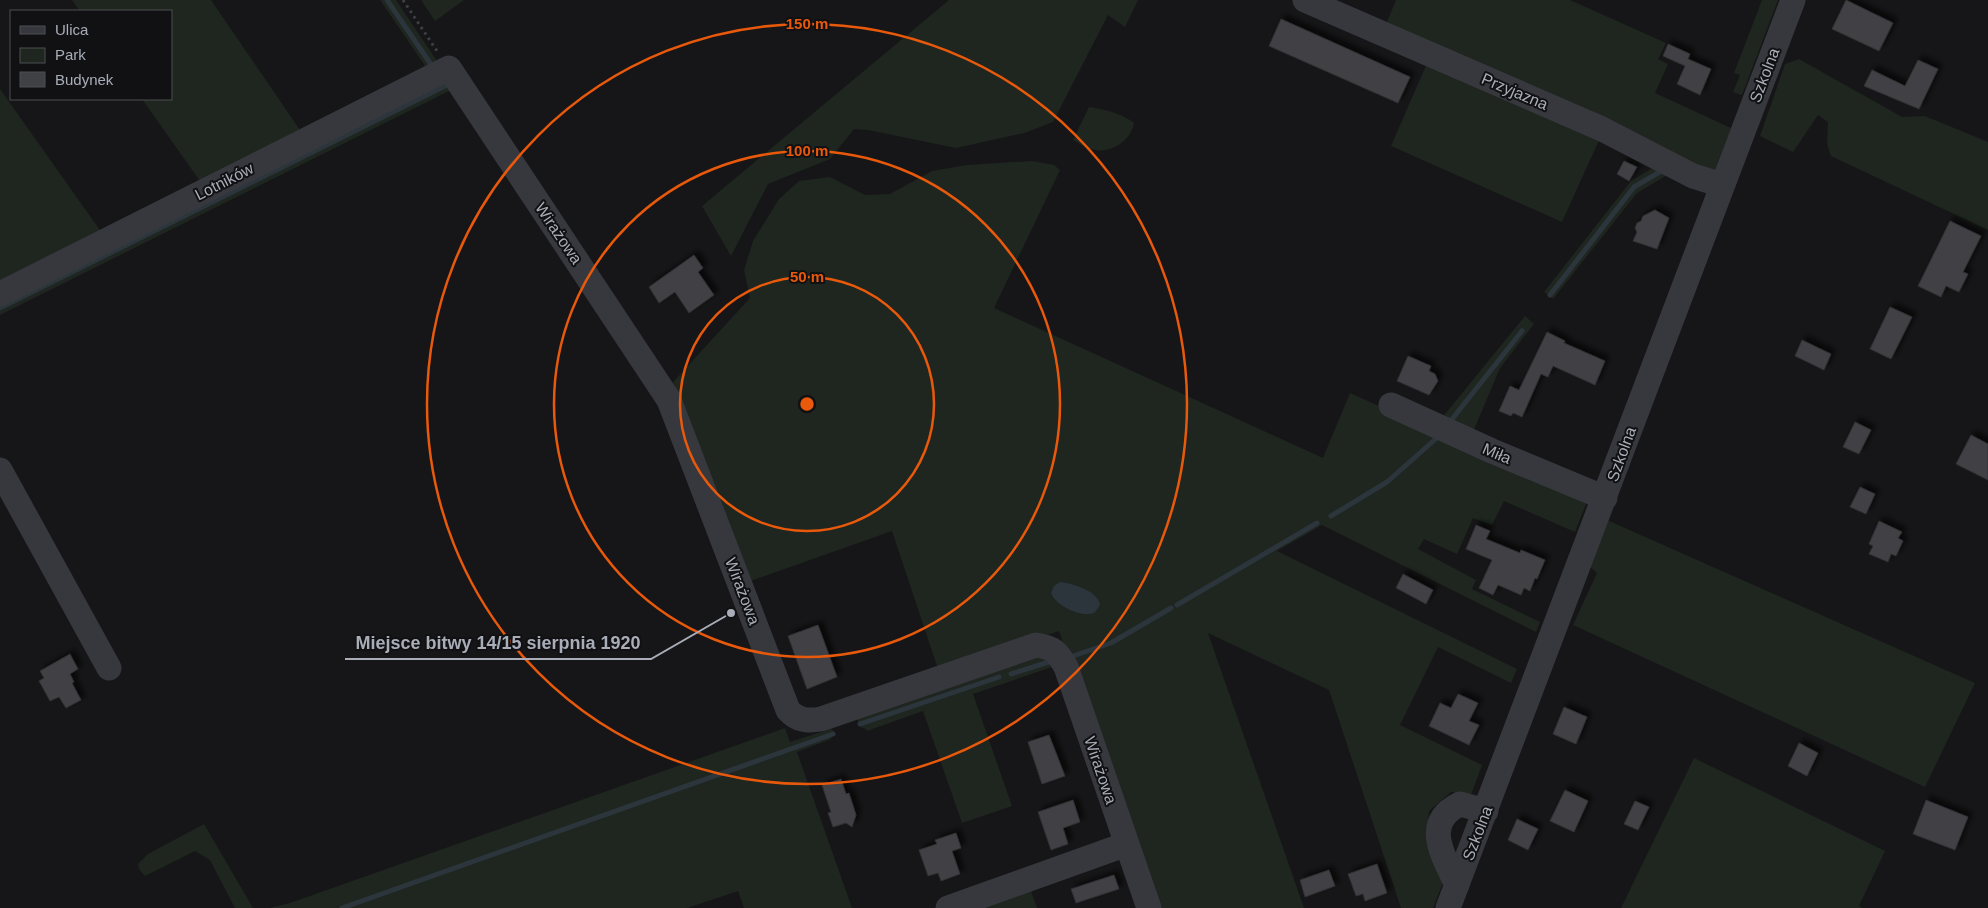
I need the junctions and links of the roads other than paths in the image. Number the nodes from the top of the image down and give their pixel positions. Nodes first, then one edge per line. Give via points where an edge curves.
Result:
1 (1305, 0) edge
2 (1792, 0) edge
3 (449, 68) joint
4 (1722, 185) junction
5 (0, 294) edge
6 (1391, 405) dead end
7 (0, 470) edge
8 (1605, 498) junction
9 (109, 668) dead end
10 (1486, 810) junction
11 (1127, 844) junction
12 (1457, 885) junction
13 (948, 908) edge
14 (1149, 908) edge
15 (1448, 908) edge

1 - 4 street, Przyjazna via 1602,129 1693,176
2 - 4 street, Szkolna
3 - 5 street, Lotników
3 - 11 street, Wirażowa via 669,400 788,710 808,721 821,719 1036,645 1047,647 1056,651 1066,667
4 - 8 street, Szkolna
6 - 8 street, Miła
7 - 9 street
8 - 10 street, Szkolna
10 - 12 street, Szkolna
10 - 12 street via 1460,804 1451,808 1442,819 1438,842
11 - 13 street
11 - 14 street, Wirażowa
12 - 15 street, Szkolna

